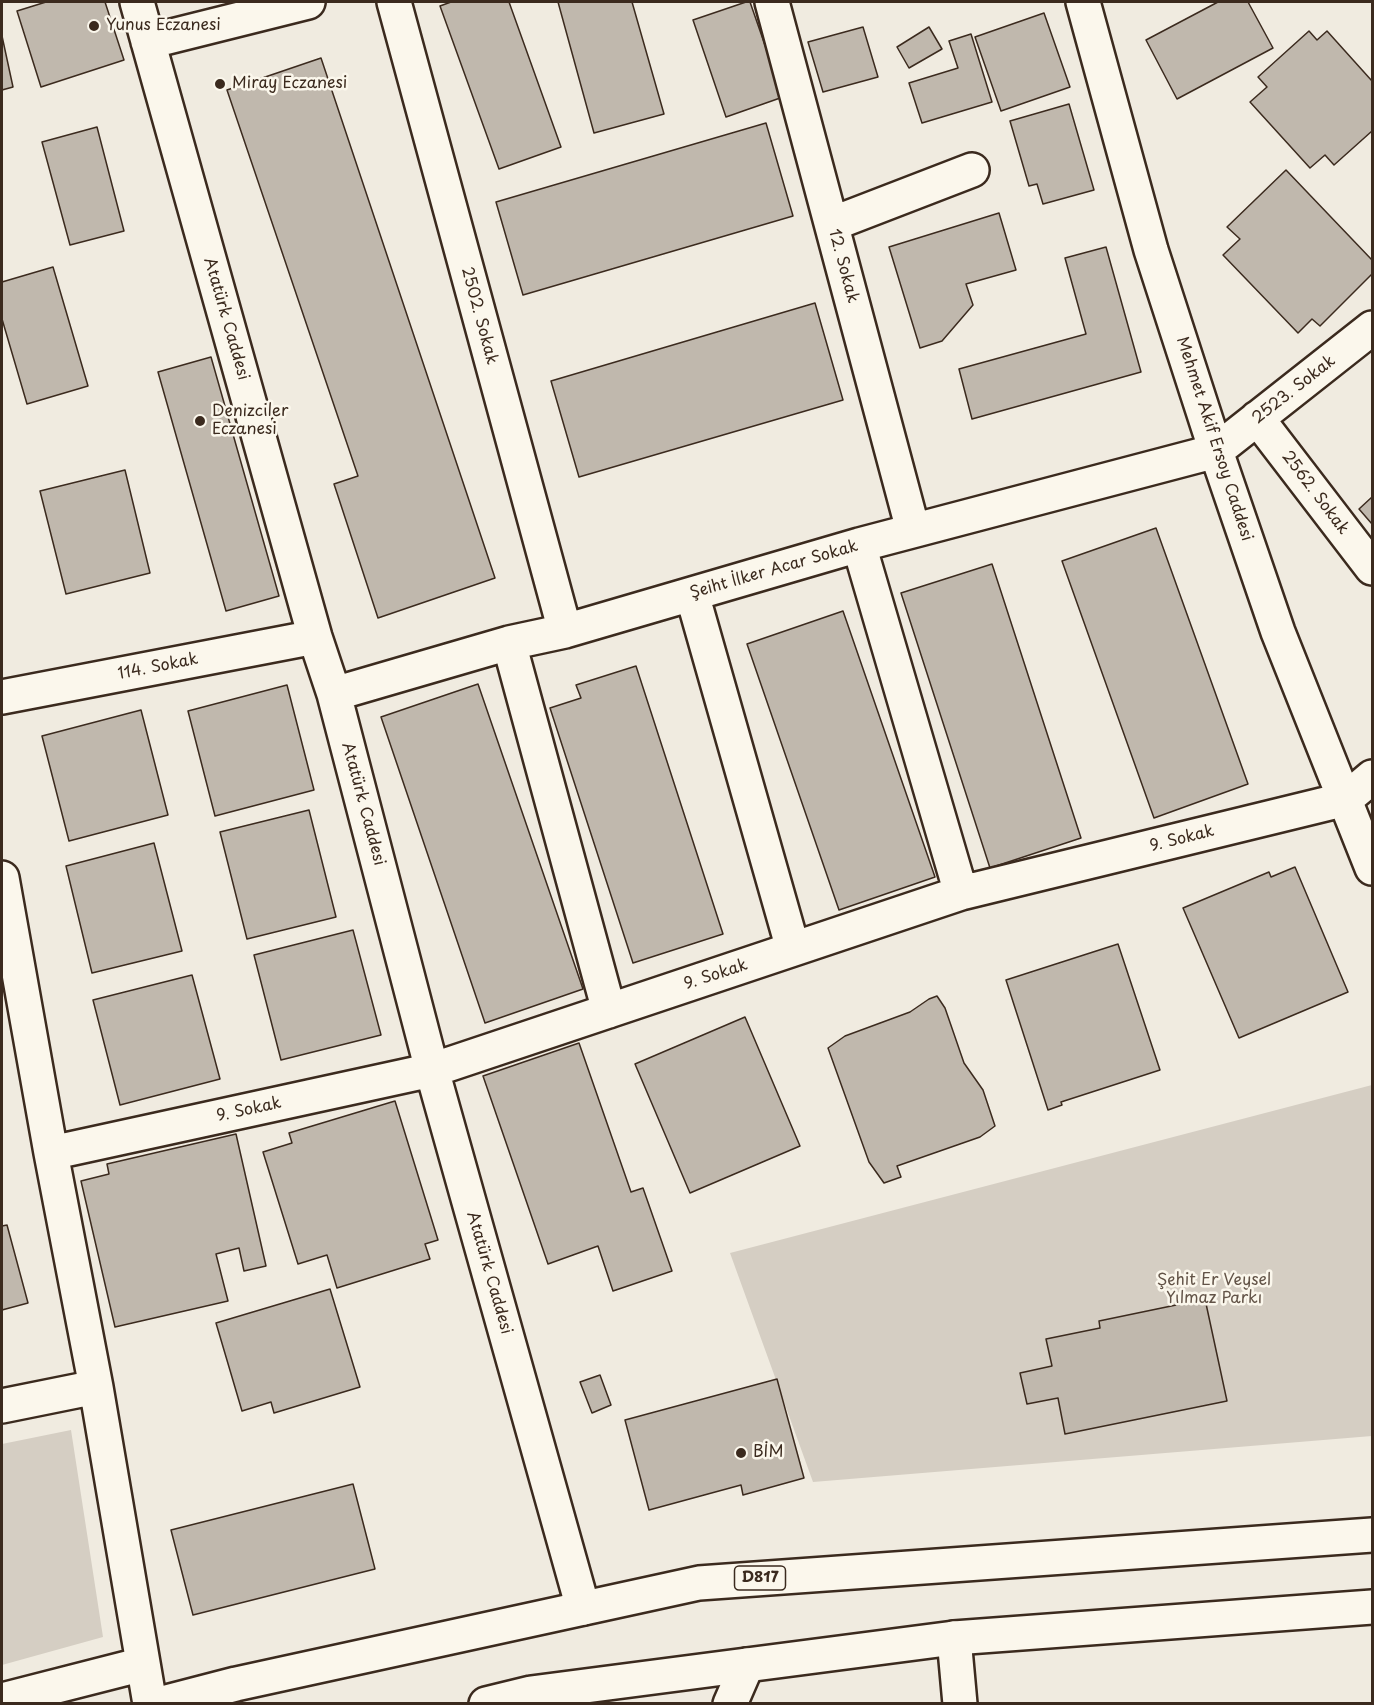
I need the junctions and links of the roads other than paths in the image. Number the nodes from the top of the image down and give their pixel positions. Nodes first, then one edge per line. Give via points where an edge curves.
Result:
1 (137, 2) edge
2 (308, 2) edge
3 (394, 2) edge
4 (772, 2) edge
5 (1083, 2) edge
6 (148, 42) junction
7 (972, 170) dead end
8 (832, 224) junction
9 (1372, 328) edge
10 (1257, 418) junction
11 (1216, 451) junction
12 (913, 530) junction
13 (859, 545) junction
14 (1372, 568) edge
15 (692, 594) junction
16 (565, 631) junction
17 (315, 637) junction
18 (509, 643) junction
19 (334, 694) junction
20 (2, 697) edge
21 (1372, 777) edge
22 (1346, 799) junction
23 (1372, 868) edge
24 (2, 878) edge
25 (962, 893) junction
26 (793, 950) junction
27 (609, 1011) junction
28 (432, 1070) junction
29 (51, 1153) junction
30 (96, 1387) junction
31 (2, 1406) edge
32 (1372, 1535) edge
33 (583, 1608) junction
34 (1372, 1608) edge
35 (954, 1638) junction
36 (144, 1664) junction
37 (747, 1665) junction
38 (2, 1700) edge
39 (150, 1704) edge
40 (159, 1704) edge
41 (486, 1704) edge
42 (730, 1704) edge
43 (960, 1704) edge

1 - 6 main road, Atatürk Caddesi
2 - 6 main road
3 - 16 main road, 2502. Sokak
4 - 8 main road, 12. Sokak
5 - 11 main road, Mehmet Akif Ersoy Caddesi via 1151,250
6 - 17 main road, Atatürk Caddesi
7 - 8 main road
8 - 12 main road, 12. Sokak
9 - 10 main road, 2523. Sokak
10 - 11 main road, 2523. Sokak
10 - 14 main road, 2562. Sokak
11 - 12 main road, Şeiht İlker Acar Sokak
11 - 22 main road, Mehmet Akif Ersoy Caddesi via 1278,632
12 - 13 main road, Şeiht İlker Acar Sokak
13 - 15 main road, Şeiht İlker Acar Sokak
13 - 25 main road
15 - 16 main road, Şeiht İlker Acar Sokak
15 - 26 main road
16 - 18 main road, Şeiht İlker Acar Sokak
17 - 19 main road, Atatürk Caddesi
17 - 20 main road, 114. Sokak
18 - 19 main road, Şeiht İlker Acar Sokak
18 - 27 main road
19 - 28 main road, Atatürk Caddesi
21 - 22 main road, 9. Sokak
22 - 23 main road, Mehmet Akif Ersoy Caddesi
22 - 25 main road, 9. Sokak
24 - 29 main road
25 - 26 main road, 9. Sokak
26 - 27 main road, 9. Sokak
27 - 28 main road, 9. Sokak
28 - 29 main road, 9. Sokak
28 - 33 main road, Atatürk Caddesi
29 - 30 main road
30 - 31 main road
30 - 36 main road
32 - 33 main road, D817 via 699,1583
33 - 40 main road, D817
34 - 35 main road
35 - 37 main road
35 - 43 main road
36 - 38 main road
36 - 39 main road
37 - 41 main road via 531,1693
37 - 42 main road

